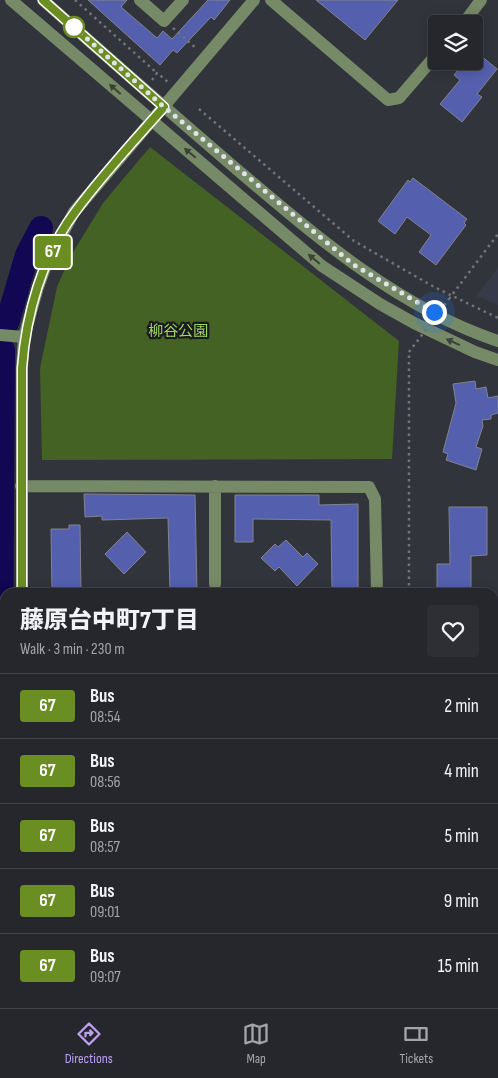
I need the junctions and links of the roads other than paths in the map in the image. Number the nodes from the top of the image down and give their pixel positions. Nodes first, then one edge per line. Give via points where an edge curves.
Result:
1 (11, 0) edge
2 (43, 0) edge
3 (140, 0) edge
4 (183, 0) edge
5 (254, 0) edge
6 (271, 0) edge
7 (481, 0) edge
8 (470, 15) edge
9 (428, 64) edge
10 (164, 107) junction
11 (152, 121) junction
12 (0, 335) edge
13 (24, 337) junction
14 (498, 341) edge
15 (498, 360) edge
16 (22, 486) junction
17 (215, 486) junction
18 (215, 584) dead end
19 (22, 588) edge
20 (377, 588) edge

11 -> 1 street
2 - 10 street
3 - 4 street via 164,21
5 - 10 street
6 - 9 street via 388,100 399,98
7 - 8 street
10 - 11 street
10 - 14 street via 354,265 434,312
11 - 13 street via 74,212 47,263
15 -> 11 street via 442,338 380,304 322,266
12 - 13 street
13 - 16 street
16 - 17 street
16 - 19 street
17 - 18 street
17 - 20 street via 369,488 375,499

